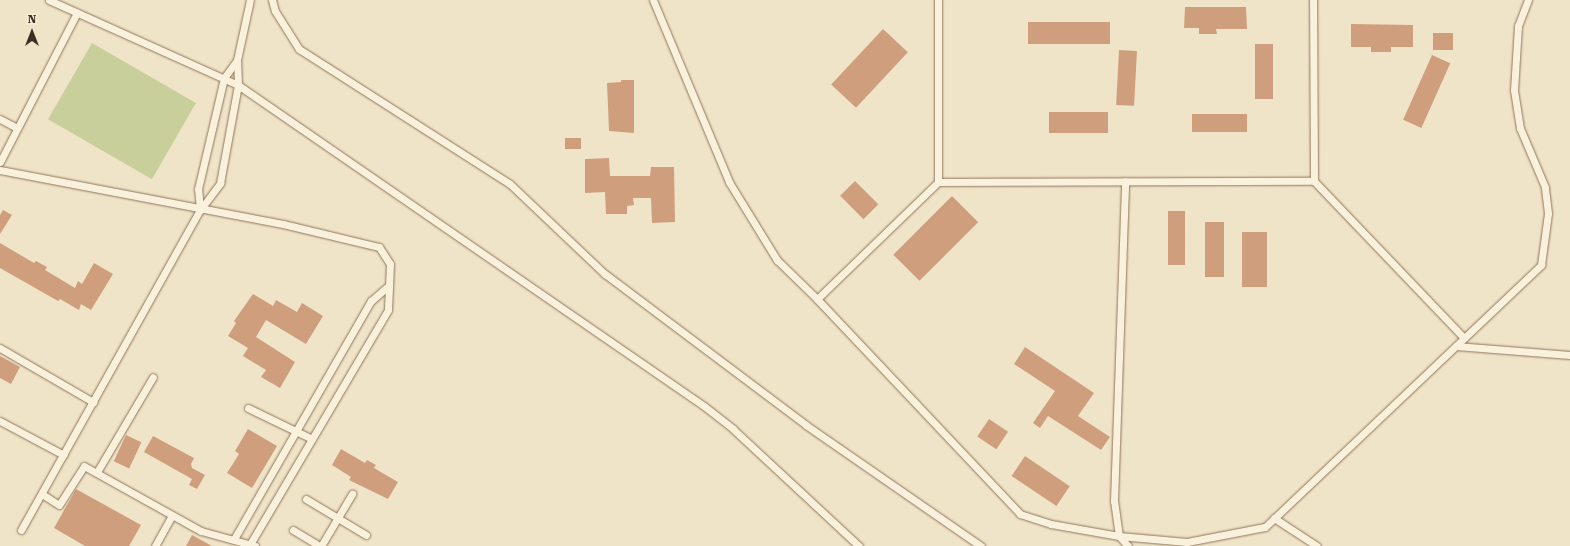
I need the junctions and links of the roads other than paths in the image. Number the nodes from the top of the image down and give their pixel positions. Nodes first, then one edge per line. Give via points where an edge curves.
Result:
1 (49, 0) edge
2 (250, 0) edge
3 (272, 0) edge
4 (653, 0) edge
5 (938, 0) edge
6 (1313, 0) edge
7 (1528, 0) edge
8 (77, 13) junction
9 (237, 60) junction
10 (224, 78) junction
11 (238, 85) junction
12 (0, 119) edge
13 (17, 128) junction
14 (0, 162) edge
15 (0, 170) edge
16 (1125, 181) junction
17 (1314, 181) junction
18 (938, 182) junction
19 (200, 210) junction
20 (387, 287) junction
21 (817, 299) junction
22 (1464, 338) junction
23 (1456, 346) junction
24 (0, 348) edge
25 (1570, 355) edge
26 (153, 377) dead end
27 (93, 402) junction
28 (248, 408) dead end
29 (0, 421) edge
30 (296, 431) junction
31 (312, 439) junction
32 (64, 455) junction
33 (97, 472) junction
34 (42, 494) junction
35 (352, 494) dead end
36 (306, 499) dead end
37 (172, 515) junction
38 (338, 518) junction
39 (1274, 518) junction
40 (21, 530) dead end
41 (293, 530) dead end
42 (366, 535) dead end
43 (1119, 536) junction
44 (234, 539) junction
45 (1190, 544) edge
46 (253, 545) edge
47 (155, 546) edge
48 (321, 546) edge
49 (859, 546) edge
50 (981, 546) edge
51 (1128, 546) edge
52 (1316, 546) edge

1 - 8 lane
2 - 9 lane
3 - 50 lane via 275,11 299,49 510,184 605,274 806,426
4 - 21 lane via 729,182 777,260
5 - 18 lane
6 - 17 lane
7 - 22 lane via 1518,26 1514,90 1520,128 1545,187 1548,213 1541,265
8 - 10 lane
8 - 13 lane
9 - 10 lane
9 - 11 lane
10 - 11 lane
10 - 19 lane via 198,188
11 - 19 lane via 220,183
11 - 49 lane via 704,406 733,429
12 - 13 lane
13 - 14 lane
15 - 19 lane
16 - 17 lane
16 - 18 lane
16 - 43 lane via 1114,500
17 - 22 lane
18 - 21 lane
19 - 20 lane via 283,224 379,247 390,264
19 - 27 lane
20 - 30 lane via 371,301
20 - 31 lane via 388,310
21 - 43 lane via 1020,514 1052,524
22 - 23 lane
23 - 25 lane
23 - 39 lane
24 - 27 lane
26 - 33 lane
27 - 32 lane
28 - 30 lane
29 - 32 lane
30 - 31 lane
30 - 44 lane
31 - 46 lane
32 - 34 lane
33 - 34 lane via 84,466 59,505
33 - 37 lane
34 - 40 lane
35 - 38 lane
36 - 38 lane
37 - 44 lane via 201,531
37 - 47 lane
38 - 42 lane
38 - 48 lane
39 - 45 lane via 1265,527
39 - 52 lane
41 - 48 lane
43 - 45 lane
43 - 51 lane
44 - 46 lane

